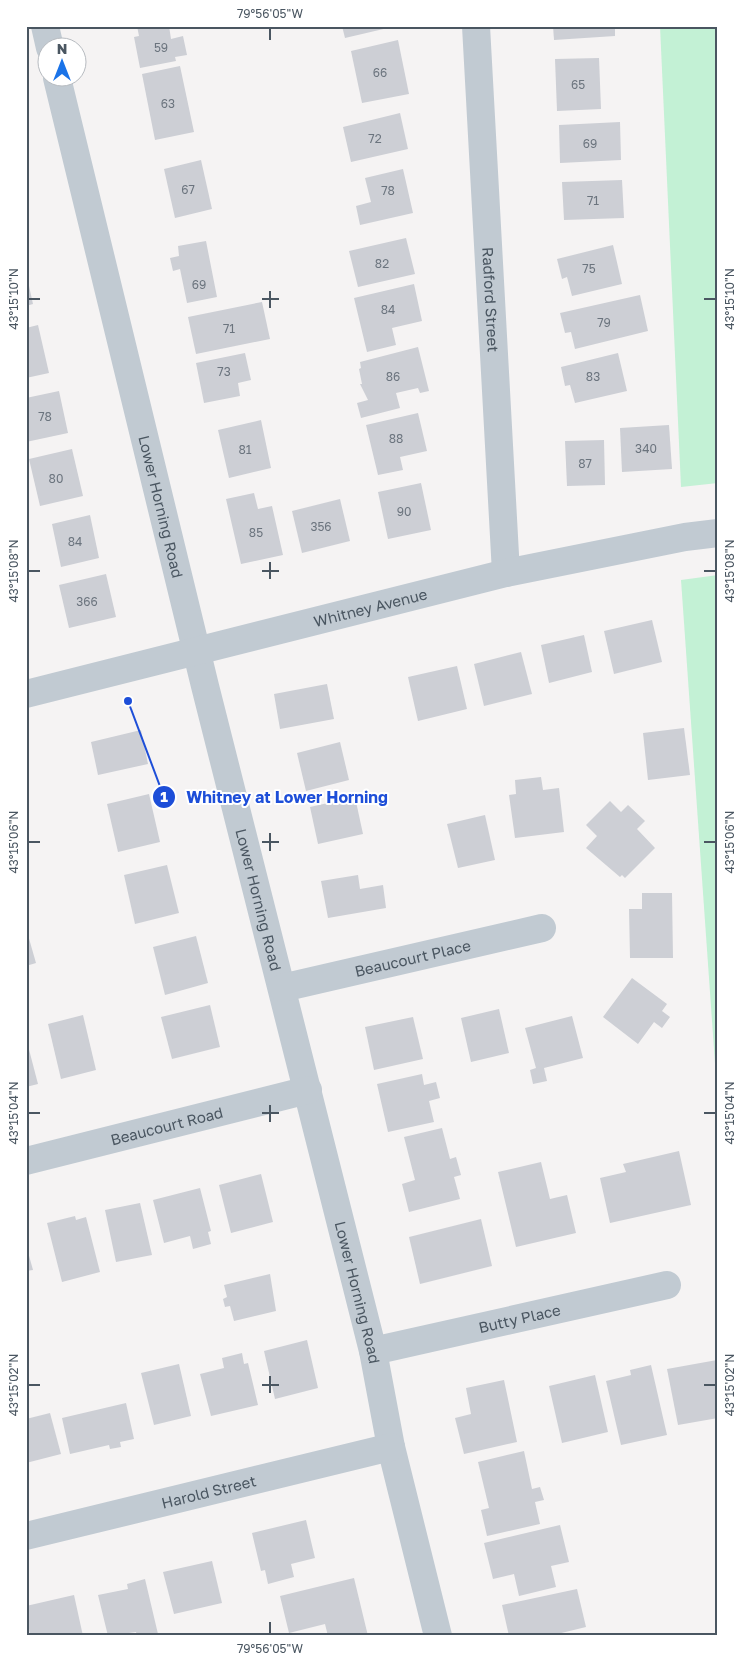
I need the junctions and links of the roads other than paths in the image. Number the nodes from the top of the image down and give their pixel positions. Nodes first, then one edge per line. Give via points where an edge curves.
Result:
1 (476, 26) edge
2 (59, 88) edge
3 (718, 533) edge
4 (506, 573) junction
5 (198, 650) junction
6 (26, 694) edge
7 (542, 928) dead end
8 (282, 988) junction
9 (308, 1090) junction
10 (26, 1161) edge
11 (667, 1285) dead end
12 (372, 1351) junction
13 (391, 1447) junction
14 (26, 1536) edge
15 (438, 1636) edge

1 - 4 street, Radford Street
2 - 5 street, Lower Horning Road
3 - 4 street, Whitney Avenue
4 - 5 street, Whitney Avenue
5 - 6 street, Whitney Avenue
5 - 8 street, Lower Horning Road
7 - 8 street, Beaucourt Place
8 - 9 street, Lower Horning Road
9 - 10 street, Beaucourt Road
9 - 12 street, Lower Horning Road
11 - 12 street, Butty Place
12 - 13 street, Lower Horning Road
13 - 14 street, Harold Street
13 - 15 street, Lower Horning Road

